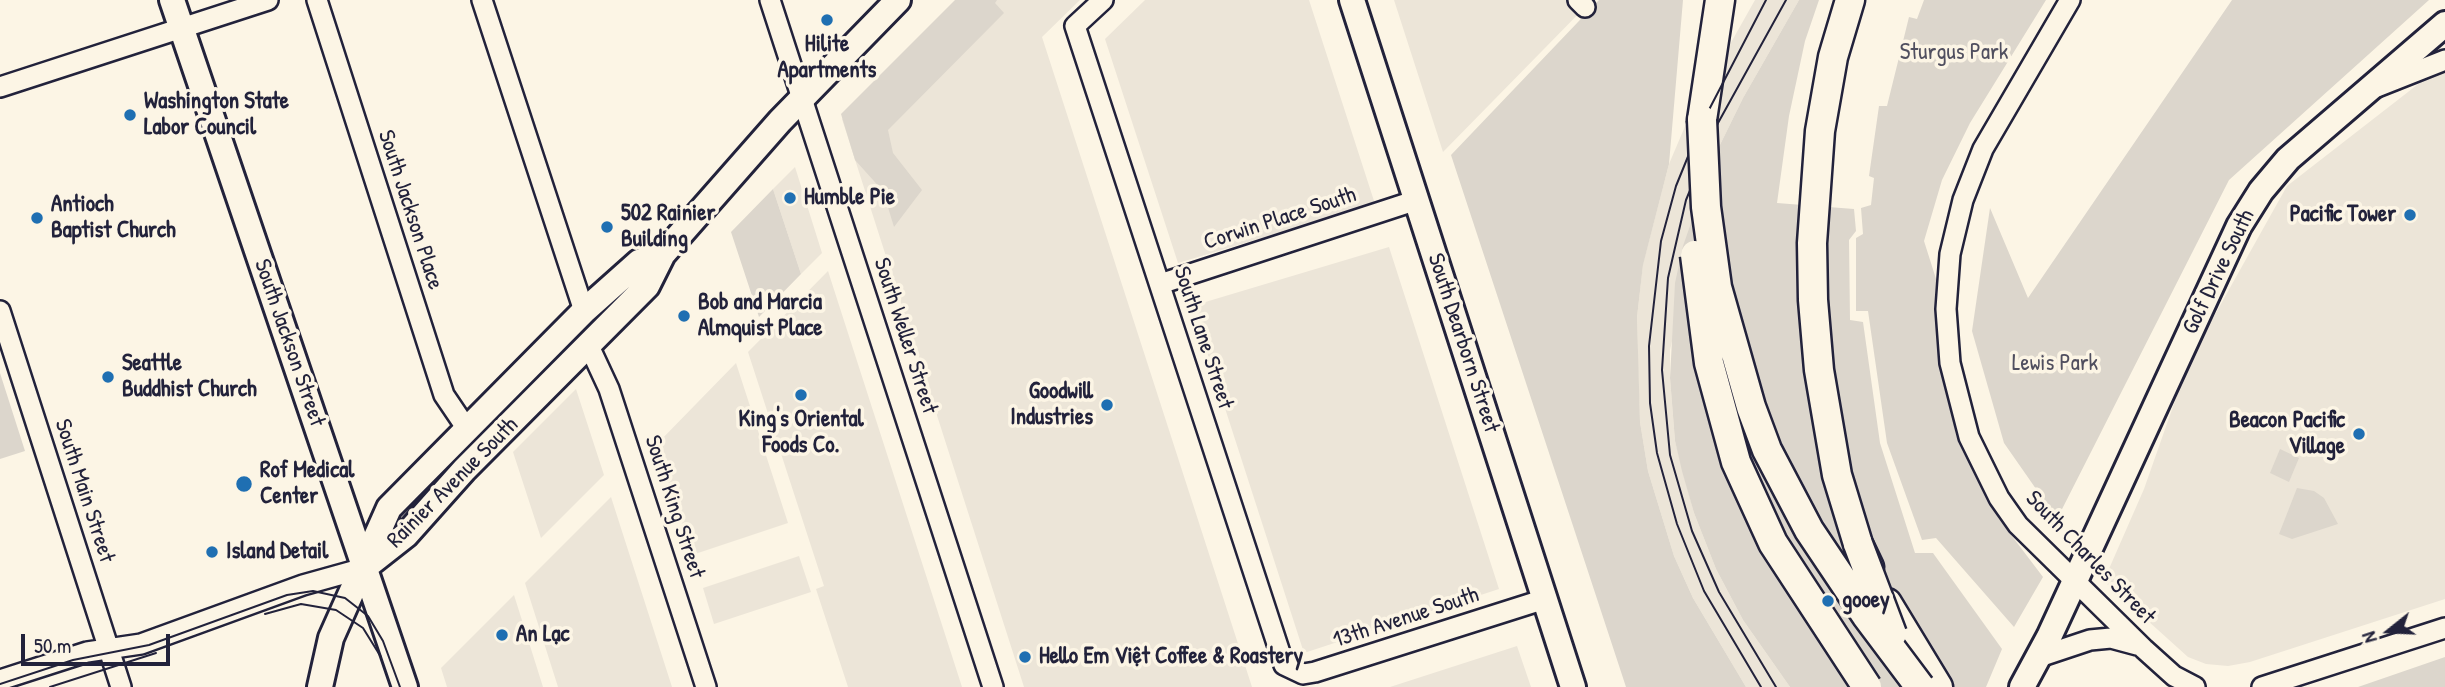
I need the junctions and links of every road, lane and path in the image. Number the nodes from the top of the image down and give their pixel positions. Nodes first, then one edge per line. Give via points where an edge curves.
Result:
1 (173, 0) edge
2 (268, 0) edge
3 (317, 0) edge
4 (482, 0) edge
5 (769, 0) edge
6 (898, 0) edge
7 (1103, 0) edge
8 (1352, 0) edge
9 (1720, 0) edge
10 (1850, 0) edge
11 (2070, 0) edge
12 (2445, 24) edge
13 (182, 28) junction
14 (2445, 60) edge
15 (0, 87) edge
16 (2360, 94) junction
17 (801, 98) junction
18 (1702, 120) junction
19 (1417, 200) junction
20 (663, 254) junction
21 (1160, 284) junction
22 (612, 287) junction
23 (0, 311) edge
24 (584, 311) junction
25 (589, 346) junction
26 (467, 429) junction
27 (1858, 544) junction
28 (364, 568) junction
29 (2074, 580) junction
30 (1545, 599) junction
31 (2445, 628) edge
32 (109, 647) junction
33 (2051, 647) junction
34 (2144, 649) junction
35 (1284, 665) joint
36 (0, 680) edge
37 (121, 687) edge
38 (320, 687) edge
39 (405, 687) edge
40 (706, 687) edge
41 (993, 687) edge
42 (1573, 687) edge
43 (1867, 687) edge
44 (1919, 687) edge
45 (1938, 687) edge
46 (2022, 687) edge
47 (2195, 687) edge
48 (2262, 687) edge

1 - 13 main road, South Jackson Street
2 - 13 street
3 - 26 street, South Jackson Place via 444,395
4 - 24 street
5 - 17 street, South Weller Street
6 - 17 main road, Rainier Avenue South
7 - 21 street, South Lane Street via 1075,26
8 - 19 main road, South Dearborn Street
9 - 18 highway
10 - 27 highway via 1833,57 1815,185 1812,243 1816,347 1837,475
11 - 29 street, South Charles Street via 1983,149 1963,200 1950,254 1947,295 1950,363 1969,437 2018,525
12 - 16 main road, Golf Drive South
13 - 15 street
13 - 28 main road, South Jackson Street
14 - 16 street
16 - 29 main road, Golf Drive South via 2288,159 2239,226
17 - 20 main road, Rainier Avenue South
17 - 41 street, South Weller Street
18 - 43 highway, bridge via 1695,198 1696,274 1721,414 1736,462 1773,543
18 - 44 highway, bridge via 1706,207 1717,287 1755,417 1809,530
19 - 21 street, Corwin Place South
19 - 30 main road, South Dearborn Street
20 - 22 main road, Rainier Avenue South via 639,262
20 - 25 main road, Rainier Avenue South via 647,286
21 - 35 street, South Lane Street
22 - 24 main road, Rainier Avenue South
22 - 25 main road via 614,300 588,328
23 - 32 street, South Main Street
24 - 26 main road, Rainier Avenue South
25 - 28 main road, Rainier Avenue South via 464,470 406,536
25 - 40 street, South King Street via 610,389
26 - 28 main road, Rainier Avenue South via 389,508
27 - 44 highway, bridge
27 - 45 highway, bridge
28 - 32 street via 303,585 141,644
28 - 38 main road via 331,638
28 - 39 main road, South Jackson Street
29 - 33 main road, Golf Drive South
29 - 34 street, South Charles Street
30 - 35 street, 13th Avenue South via 1315,673 1303,674
30 - 42 main road, South Dearborn Street
31 - 48 street
32 - 36 street
32 - 37 street, South Main Street
33 - 34 street via 2111,638
33 - 46 main road, Golf Drive South
34 - 47 street, South Charles Street via 2174,676

